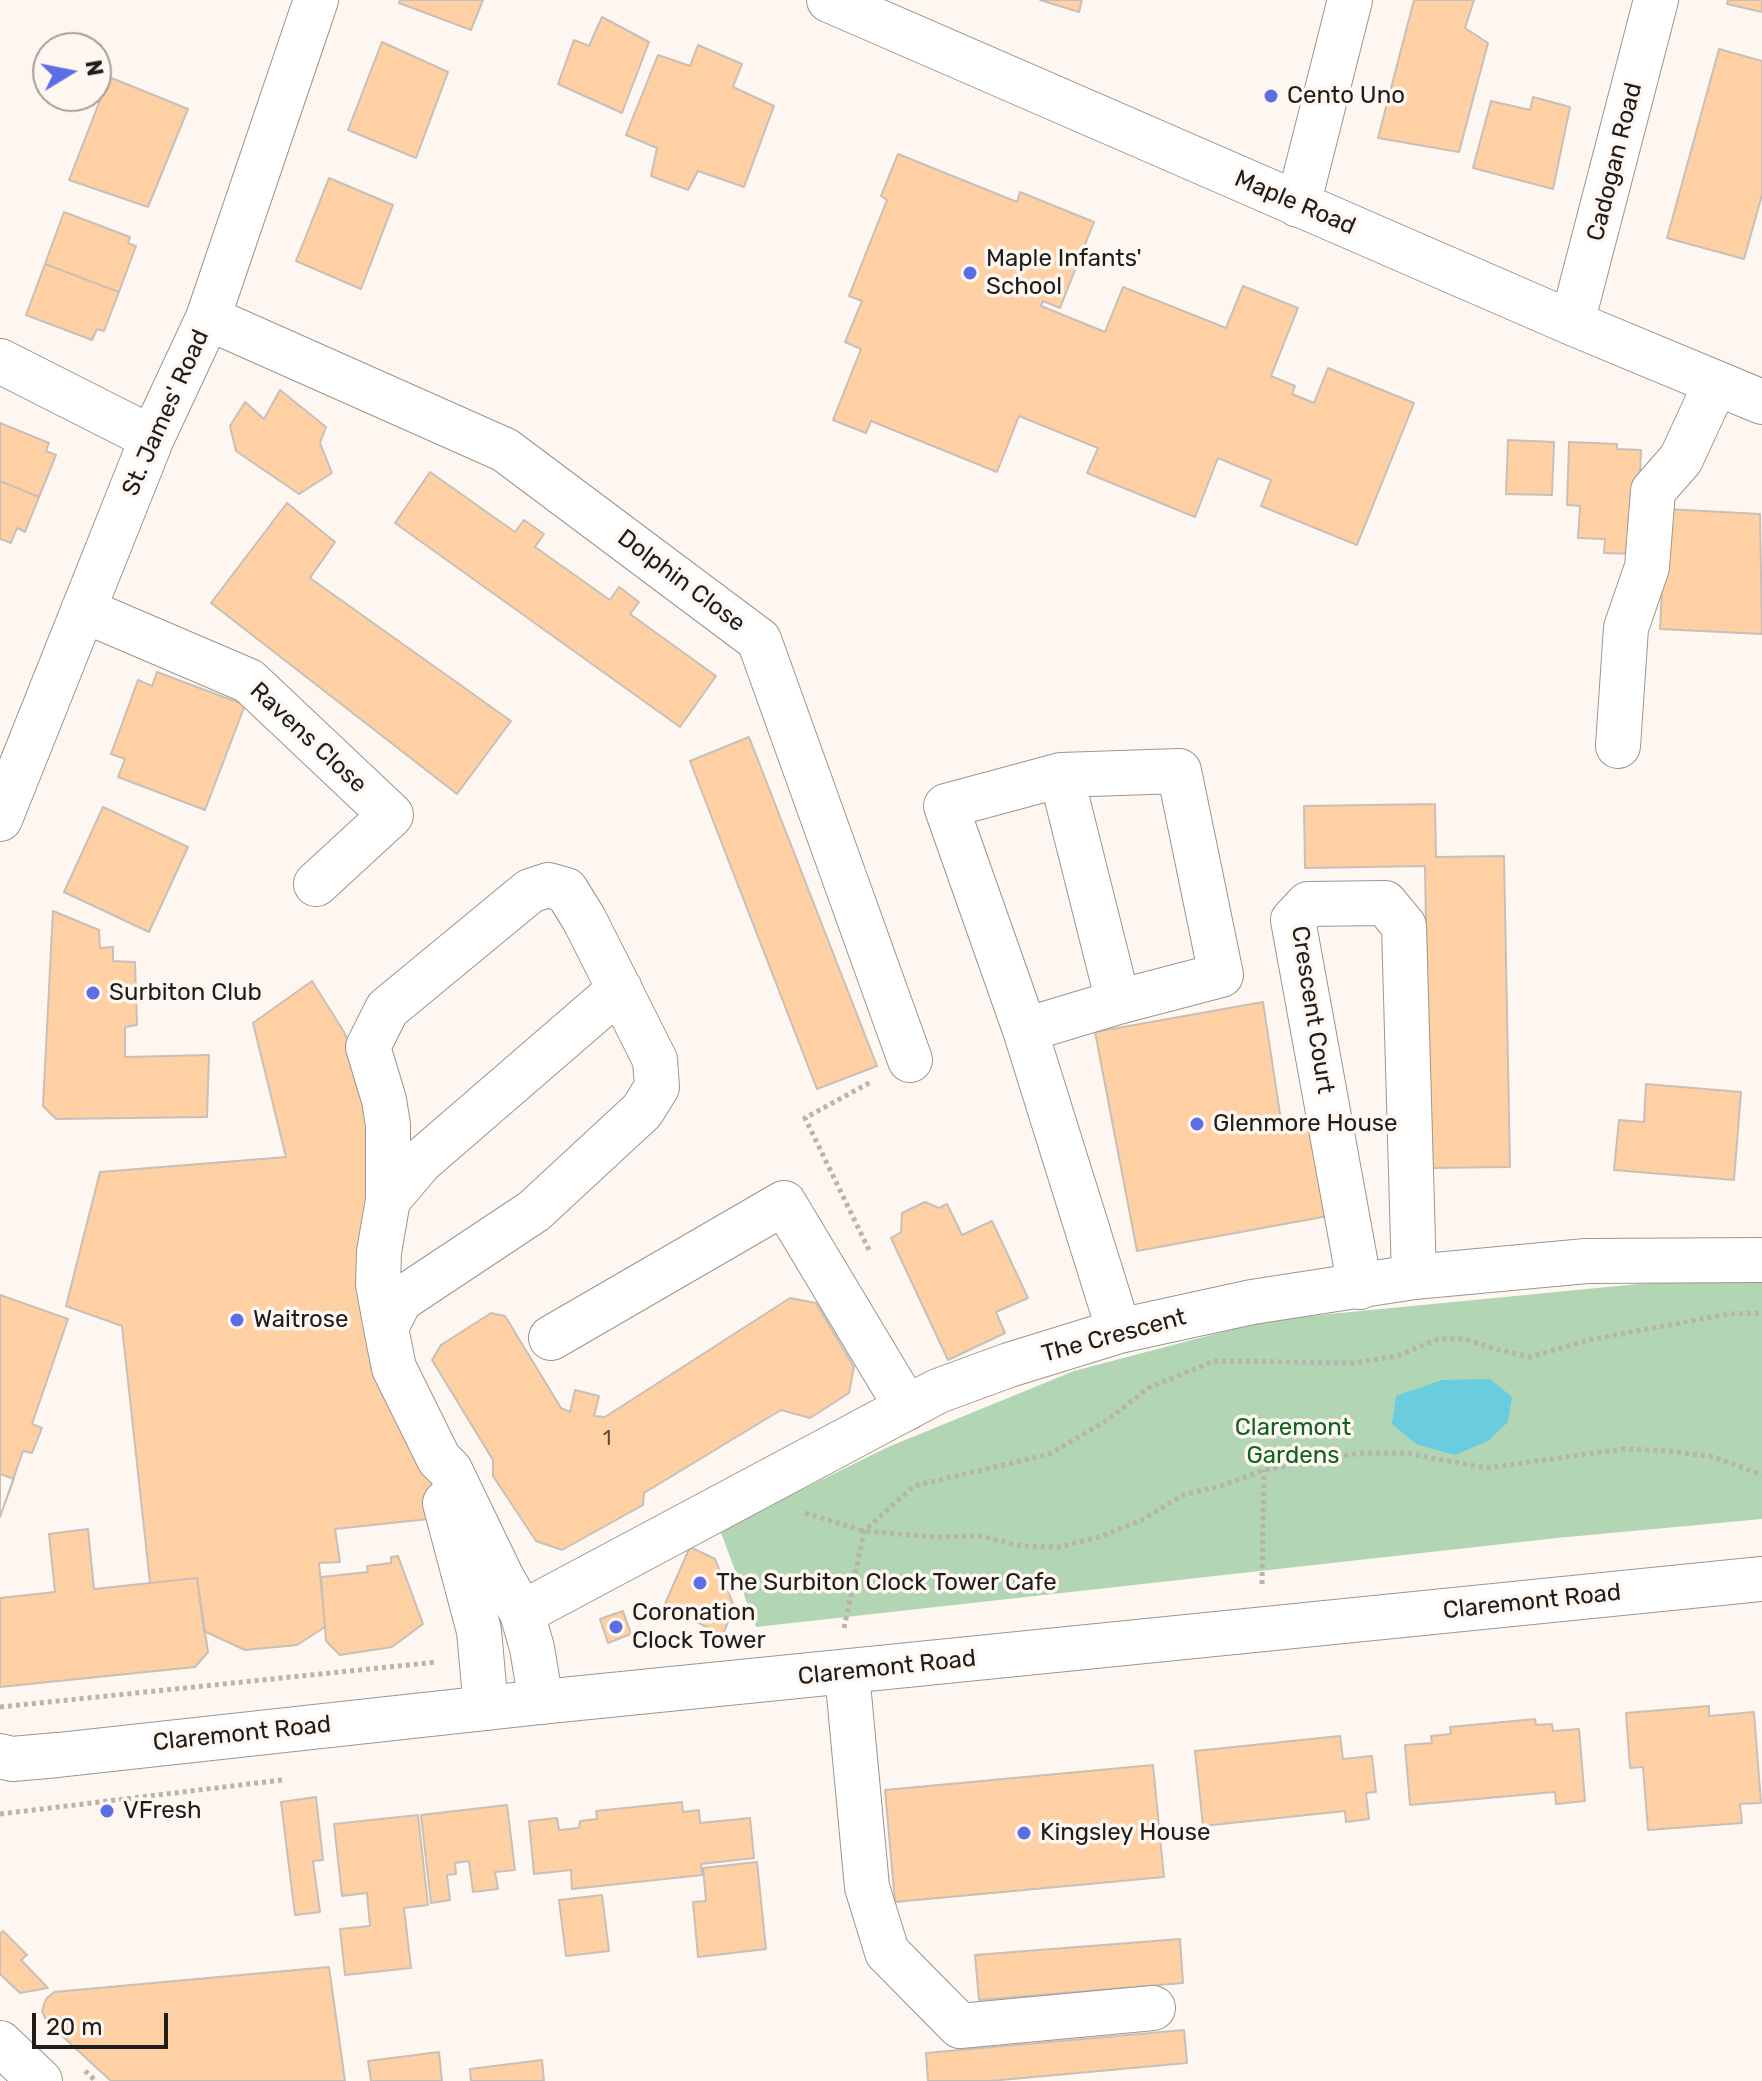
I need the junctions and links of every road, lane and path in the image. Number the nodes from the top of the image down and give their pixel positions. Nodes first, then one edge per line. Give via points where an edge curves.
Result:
1 (316, 0) edge
2 (829, 0) edge
3 (1350, 0) edge
4 (1656, 0) edge
5 (1298, 205) junction
6 (208, 318) junction
7 (1572, 323) junction
8 (0, 361) edge
9 (1716, 383) junction
10 (1762, 402) edge
11 (152, 438) junction
12 (83, 610) junction
13 (1618, 746) dead end
14 (1061, 775) junction
15 (0, 819) edge
16 (316, 884) dead end
17 (620, 989) junction
18 (1118, 1002) junction
19 (1025, 1030) junction
20 (910, 1060) joint
21 (388, 1200) junction
22 (1762, 1260) edge
23 (875, 1262) dead end
24 (1414, 1277) junction
25 (1360, 1287) junction
26 (1762, 1313) edge
27 (386, 1328) junction
28 (1119, 1331) junction
29 (551, 1338) dead end
30 (907, 1408) junction
31 (439, 1459) junction
32 (1264, 1470) junction
33 (1762, 1475) edge
34 (742, 1494) junction
35 (864, 1531) junction
36 (1762, 1579) edge
37 (1262, 1589) dead end
38 (522, 1613) junction
39 (845, 1653) junction
40 (439, 1662) dead end
41 (541, 1702) junction
42 (0, 1707) edge
43 (486, 1708) junction
44 (4, 1760) edge
45 (1153, 2008) dead end
46 (0, 2043) edge
47 (40, 2081) edge

1 - 6 street, St. James' Road
2 - 5 street, Maple Road
3 - 5 street
4 - 7 street, Cadogan Road
5 - 7 street, Maple Road
6 - 11 street, St. James' Road
6 - 20 street, Dolphin Close via 505,450 759,640
7 - 9 street, Maple Road
8 - 11 street
9 - 10 street, Maple Road
9 - 13 street via 1681,459 1653,491 1647,567 1626,628
11 - 12 street, St. James' Road
12 - 15 street, St. James' Road
12 - 16 street, Ravens Close via 249,681 391,815
14 - 18 street
14 - 18 street via 1179,771 1221,975
14 - 19 street via 946,806
17 - 21 street via 421,1161
17 - 21 street via 566,890 548,885 530,891 387,1009 368,1047 388,1125
17 - 27 street via 655,1060 657,1087 642,1111 534,1211 400,1300
18 - 19 street
19 - 28 street
20 - 23 path via 805,1118
21 - 27 street via 378,1284
22 - 24 street, The Crescent via 1586,1261
24 - 25 street, The Crescent
24 - 25 street, Crescent Court via 1404,926 1385,903 1308,904 1293,920
25 - 28 street, The Crescent via 1252,1302
26 - 35 path via 1729,1314 1588,1340 1530,1357 1465,1339 1438,1339 1397,1356 1354,1363 1214,1361 1148,1388 1050,1454 914,1486
27 - 31 street via 394,1368
28 - 30 street, The Crescent via 1009,1365
29 - 30 street via 784,1203
30 - 34 street, The Crescent
31 - 38 street via 450,1470
31 - 43 street via 438,1476 479,1631
32 - 33 path via 1360,1453 1406,1453 1486,1468 1624,1449 1714,1457
32 - 35 path via 1183,1495 1142,1520 1059,1547 1021,1546 980,1536
32 - 37 path
34 - 35 path
34 - 38 street, The Crescent
35 - 39 path
36 - 39 street, Claremont Road
38 - 41 street
39 - 41 street, Claremont Road
39 - 45 street via 867,1887 887,1952 960,2026
40 - 42 path
41 - 43 street, Claremont Road
43 - 44 street, Claremont Road
46 - 47 street

